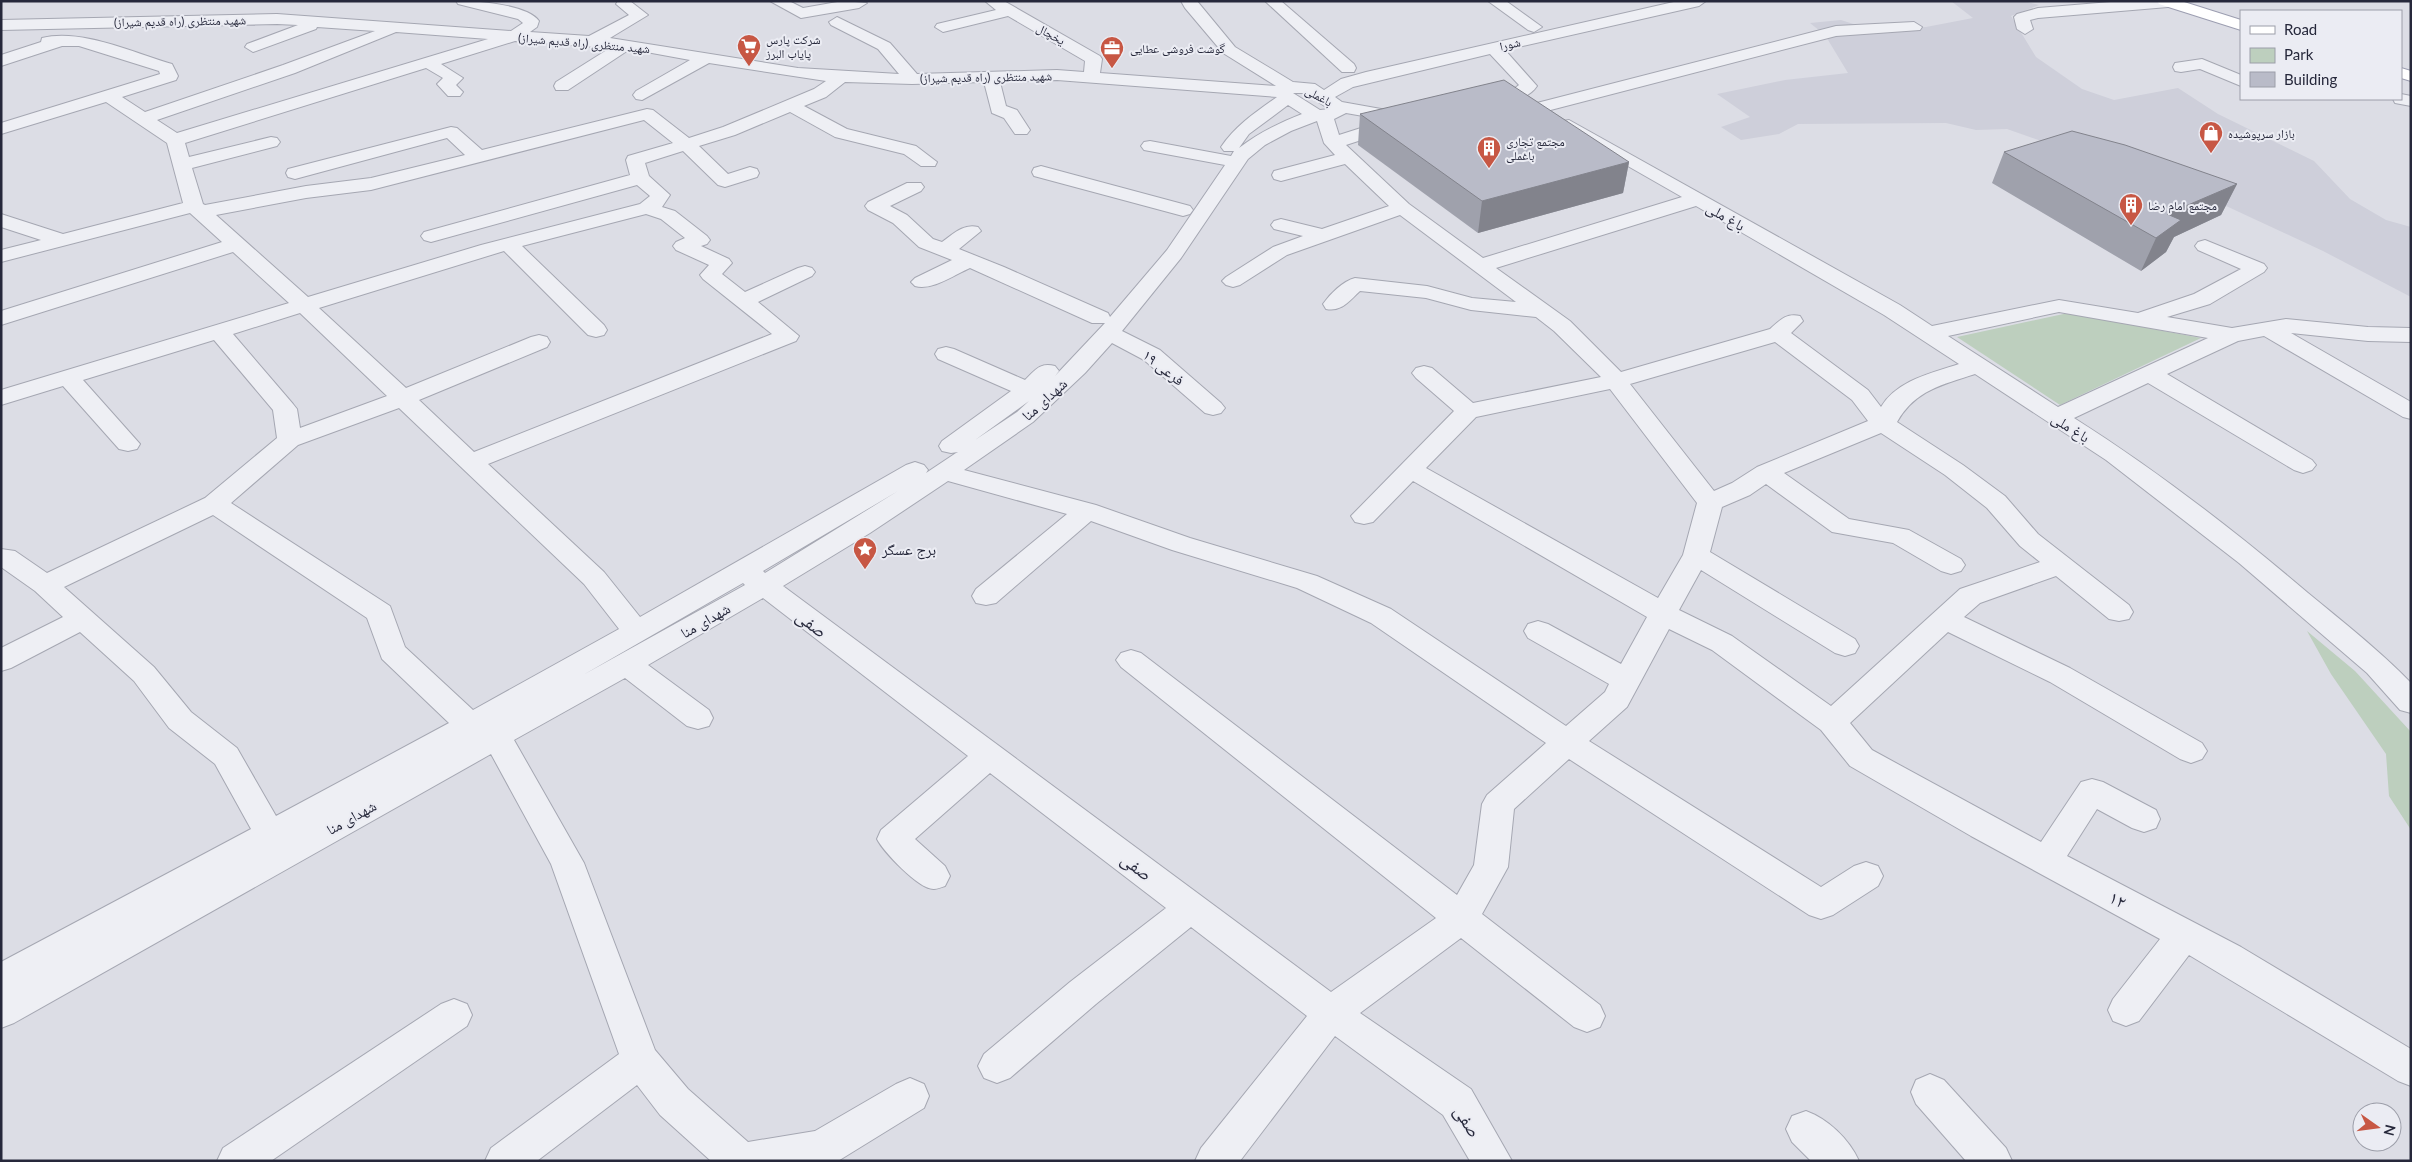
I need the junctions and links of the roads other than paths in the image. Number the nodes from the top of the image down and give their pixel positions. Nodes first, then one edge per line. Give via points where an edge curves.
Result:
1 (240, 1) edge
2 (463, 1) edge
3 (777, 1) edge
4 (992, 1) edge
5 (1189, 1) edge
6 (1272, 1) edge
7 (1495, 1) edge
8 (1650, 1) edge
9 (1699, 1) edge
10 (2166, 2) edge
11 (860, 3) dead end
12 (624, 4) dead end
13 (1010, 11) junction
14 (265, 19) junction
15 (246, 20) junction
16 (320, 22) junction
17 (837, 22) dead end
18 (1, 25) edge
19 (19, 25) junction
20 (2240, 25) edge
21 (943, 27) dead end
22 (1534, 27) junction
23 (1914, 27) dead end
24 (398, 28) junction
25 (2025, 29) dead end
26 (514, 36) junction
27 (224, 37) dead end
28 (6, 39) edge
29 (60, 41) junction
30 (591, 42) junction
31 (627, 44) junction
32 (253, 47) dead end
33 (1494, 48) junction
34 (705, 58) junction
35 (1, 61) edge
36 (428, 63) junction
37 (2182, 67) dead end
38 (841, 77) junction
39 (991, 77) junction
40 (1091, 77) junction
41 (912, 79) junction
42 (2240, 81) edge
43 (562, 86) dead end
44 (454, 92) dead end
45 (1316, 93) junction
46 (1516, 94) junction
47 (108, 95) junction
48 (642, 95) dead end
49 (1498, 98) edge
50 (790, 105) junction
51 (1539, 108) junction
52 (142, 119) junction
53 (1, 128) edge
54 (1021, 130) dead end
55 (175, 140) junction
56 (271, 142) dead end
57 (1333, 143) junction
58 (686, 144) junction
59 (1150, 146) dead end
60 (478, 157) junction
61 (1347, 158) junction
62 (1229, 160) junction
63 (928, 162) dead end
64 (182, 165) junction
65 (1041, 172) dead end
66 (295, 173) dead end
67 (750, 173) dead end
68 (1281, 175) dead end
69 (640, 178) junction
70 (914, 188) dead end
71 (1697, 199) junction
72 (647, 208) junction
73 (1402, 208) junction
74 (197, 209) junction
75 (1183, 210) junction
76 (1, 220) edge
77 (1280, 225) dead end
78 (970, 231) dead end
79 (431, 236) dead end
80 (1321, 236) junction
81 (62, 240) junction
82 (237, 244) junction
83 (508, 244) junction
84 (2205, 246) dead end
85 (944, 250) junction
86 (1, 256) edge
87 (969, 260) junction
88 (1480, 266) junction
89 (805, 272) dead end
90 (1233, 281) dead end
91 (922, 282) dead end
92 (743, 301) junction
93 (303, 304) junction
94 (1334, 304) dead end
95 (1541, 311) junction
96 (1, 318) edge
97 (2139, 319) junction
98 (1105, 326) junction
99 (2268, 329) junction
100 (218, 330) junction
101 (596, 330) dead end
102 (1928, 334) junction
103 (2232, 335) junction
104 (2411, 335) edge
105 (539, 342) dead end
106 (946, 354) dead end
107 (1976, 366) junction
108 (1424, 373) dead end
109 (2150, 374) junction
110 (68, 378) junction
111 (1615, 381) junction
112 (1028, 390) junction
113 (1, 398) edge
114 (403, 398) junction
115 (1213, 408) dead end
116 (1468, 411) junction
117 (2411, 412) edge
118 (2056, 417) junction
119 (1884, 423) junction
120 (289, 440) junction
121 (128, 444) dead end
122 (470, 462) junction
123 (2303, 465) dead end
124 (1410, 469) junction
125 (944, 472) junction
126 (1766, 472) junction
127 (1710, 503) junction
128 (214, 504) junction
129 (1087, 511) junction
130 (1364, 516) dead end
131 (1696, 555) junction
132 (5, 557) dead end
133 (1951, 565) dead end
134 (2059, 565) junction
135 (754, 579) junction
136 (45, 585) junction
137 (986, 596) dead end
138 (2119, 612) dead end
139 (1664, 614) junction
140 (83, 619) junction
141 (1945, 619) junction
142 (1538, 631) dead end
143 (636, 632) junction
144 (1845, 646) dead end
145 (1130, 660) dead end
146 (1, 661) edge
147 (627, 665) junction
148 (1627, 680) junction
149 (2411, 702) edge
150 (698, 718) dead end
151 (1832, 722) junction
152 (483, 730) junction
153 (1567, 742) junction
154 (2191, 751) dead end
155 (989, 756) junction
156 (2144, 819) dead end
157 (270, 834) junction
158 (2046, 860) junction
159 (933, 876) dead end
160 (1866, 876) dead end
161 (1192, 907) junction
162 (1461, 918) junction
163 (2184, 934) junction
164 (1, 980) edge
165 (2126, 1010) dead end
166 (1, 1012) edge
167 (1331, 1014) junction
168 (454, 1015) dead end
169 (1587, 1016) dead end
170 (640, 1060) junction
171 (997, 1066) dead end
172 (2411, 1069) edge
173 (1930, 1092) dead end
174 (910, 1096) dead end
175 (1806, 1130) dead end
176 (238, 1161) edge
177 (505, 1161) edge
178 (740, 1161) edge
179 (749, 1161) edge
180 (1215, 1161) edge
181 (1492, 1161) edge
182 (1839, 1161) edge
183 (1992, 1161) edge

1 - 15 street
2 - 26 street via 523,16 531,21
3 - 11 street via 802,13
4 - 13 street, یخچال
5 - 45 street via 1229,50
6 - 45 street
7 - 22 street
8 - 22 street, شورا
9 - 33 street, شورا
10 - 20 main road
10 - 25 street via 2038,13 2022,18
12 - 30 street via 640,15
13 - 21 street
13 - 40 street, یخچال via 1094,59
14 - 15 street, شهید منتظری (راه قدیم شیراز)
14 - 16 street, شهید منتظری (راه قدیم شیراز)
14 - 27 street
15 - 19 street, شهید منتظری (راه قدیم شیراز)
16 - 24 street, شهید منتظری (راه قدیم شیراز)
16 - 32 street
17 - 41 street via 884,46
18 - 19 street, شهید منتظری (راه قدیم شیراز)
19 - 28 street
22 - 45 street, شورا
23 - 51 street via 1836,31
24 - 26 street, شهید منتظری (راه قدیم شیراز)
24 - 52 street
26 - 30 street, شهید منتظری (راه قدیم شیراز)
26 - 36 street
28 - 29 street
29 - 35 street
29 - 47 street via 80,41 132,57 166,68 170,76
30 - 31 street, شهید منتظری (راه قدیم شیراز)
31 - 34 street, شهید منتظری (راه قدیم شیراز)
31 - 43 street
33 - 45 street, شورا
33 - 46 street via 1529,86
34 - 38 street, شهید منتظری (راه قدیم شیراز)
34 - 48 street
36 - 44 street via 455,78 444,84
36 - 55 street
37 - 42 street via 2202,64
38 - 41 street, شهید منتظری (راه قدیم شیراز)
38 - 50 street via 820,93
39 - 40 street, شهید منتظری (راه قدیم شیراز)
39 - 41 street, شهید منتظری (راه قدیم شیراز)
39 - 54 street via 998,109 1011,114
40 - 45 street, شهید منتظری (راه قدیم شیراز)
45 - 57 street
45 - 57 street via 1411,118
45 - 62 street, شهدای منا via 1259,141
46 - 49 street
46 - 51 street, باغ ملی
47 - 52 street
47 - 53 street
50 - 58 street via 729,131
50 - 63 street via 841,132 910,150
51 - 71 street, باغ ملی
52 - 55 street
55 - 64 street
56 - 64 street
57 - 61 street
58 - 60 street via 647,114
58 - 67 street via 725,181
58 - 69 street via 635,160
59 - 62 street
60 - 66 street via 451,132
60 - 74 street via 371,184
61 - 68 street
61 - 73 street
62 - 75 street, شهدای منا
62 - 98 street, شهدای منا via 1174,254
64 - 74 street
65 - 75 street
69 - 72 street via 660,195 658,201
69 - 79 street
70 - 85 street, فرعی ۱۹ via 875,206 900,218 926,243
71 - 88 street, باغ ملی
71 - 102 street, باغ ملی via 1892,310
72 - 83 street
72 - 92 street via 668,215 700,240 683,246 722,263 710,274
73 - 80 street
73 - 88 street
74 - 81 street
74 - 82 street
75 - 98 street, شهدای منا
76 - 81 street
77 - 80 street
78 - 85 street
80 - 90 street via 1280,251
81 - 86 street
82 - 93 street
82 - 96 street
83 - 93 street
83 - 101 street
84 - 97 street via 2257,268 2202,299
85 - 87 street, فرعی ۱۹
87 - 91 street
87 - 98 street, فرعی ۱۹
88 - 95 street
89 - 92 street
92 - 122 street via 788,336
93 - 100 street
93 - 114 street
94 - 95 street via 1355,284 1426,292 1471,304
95 - 111 street via 1562,326
97 - 102 street via 2059,306
97 - 103 street
98 - 112 street, شهدای منا
98 - 115 street, فرعی ۱۹ via 1152,355
98 - 125 street, شهدای منا via 1077,368 1025,417
99 - 103 street
99 - 104 street via 2286,326 2384,336
99 - 117 street
100 - 110 street
100 - 120 street via 285,409
102 - 107 street, باغ ملی
103 - 109 street
105 - 114 street
106 - 112 street
107 - 118 street, باغ ملی
107 - 119 street via 1921,384 1896,402
108 - 116 street
109 - 118 street
109 - 123 street
110 - 113 street
110 - 121 street
111 - 116 street
111 - 119 street via 1785,328 1860,395
111 - 127 street
112 - 135 street, شهدای منا
114 - 120 street
114 - 122 street
116 - 124 street
118 - 149 street, باغ ملی via 2115,455 2249,557 2377,666
119 - 126 street
119 - 134 street via 1996,502 2029,540
120 - 128 street
122 - 143 street via 594,578
124 - 130 street
124 - 139 street, ۱۲
125 - 129 street
125 - 135 street, شهدای منا via 861,527
126 - 127 street via 1741,489
126 - 133 street via 1841,526 1900,536
127 - 131 street
128 - 136 street
128 - 152 street via 380,613 392,652
129 - 137 street
129 - 153 street via 1181,544 1307,582 1381,616
131 - 139 street
131 - 144 street
132 - 136 street
134 - 138 street
134 - 141 street via 1970,596
135 - 143 street, شهدای منا
135 - 147 street, شهدای منا
135 - 155 street, صفی
136 - 140 street
139 - 148 street
139 - 151 street, ۱۲ via 1722,643
140 - 146 street
140 - 157 street via 144,674 180,720 226,756
141 - 151 street
141 - 154 street via 2060,675
142 - 148 street
143 - 152 street, شهدای منا
145 - 162 street
147 - 150 street
147 - 152 street, شهدای منا
148 - 153 street via 1616,699
151 - 158 street, ۱۲ via 1862,758
152 - 157 street, شهدای منا
152 - 166 street, شهدای منا via 236,880
152 - 170 street via 567,863
153 - 160 street via 1821,906
153 - 162 street via 1498,804 1491,867
155 - 159 street via 892,839
155 - 161 street, صفی
156 - 158 street via 2092,791
157 - 164 street, شهدای منا
158 - 163 street, ۱۲
161 - 167 street, صفی
161 - 171 street
162 - 167 street
162 - 169 street
163 - 165 street
163 - 172 street, ۱۲
167 - 180 street
167 - 181 street, صفی via 1457,1102
168 - 176 street
170 - 177 street
170 - 178 street via 674,1102
173 - 183 street
174 - 179 street via 822,1149
175 - 182 street

